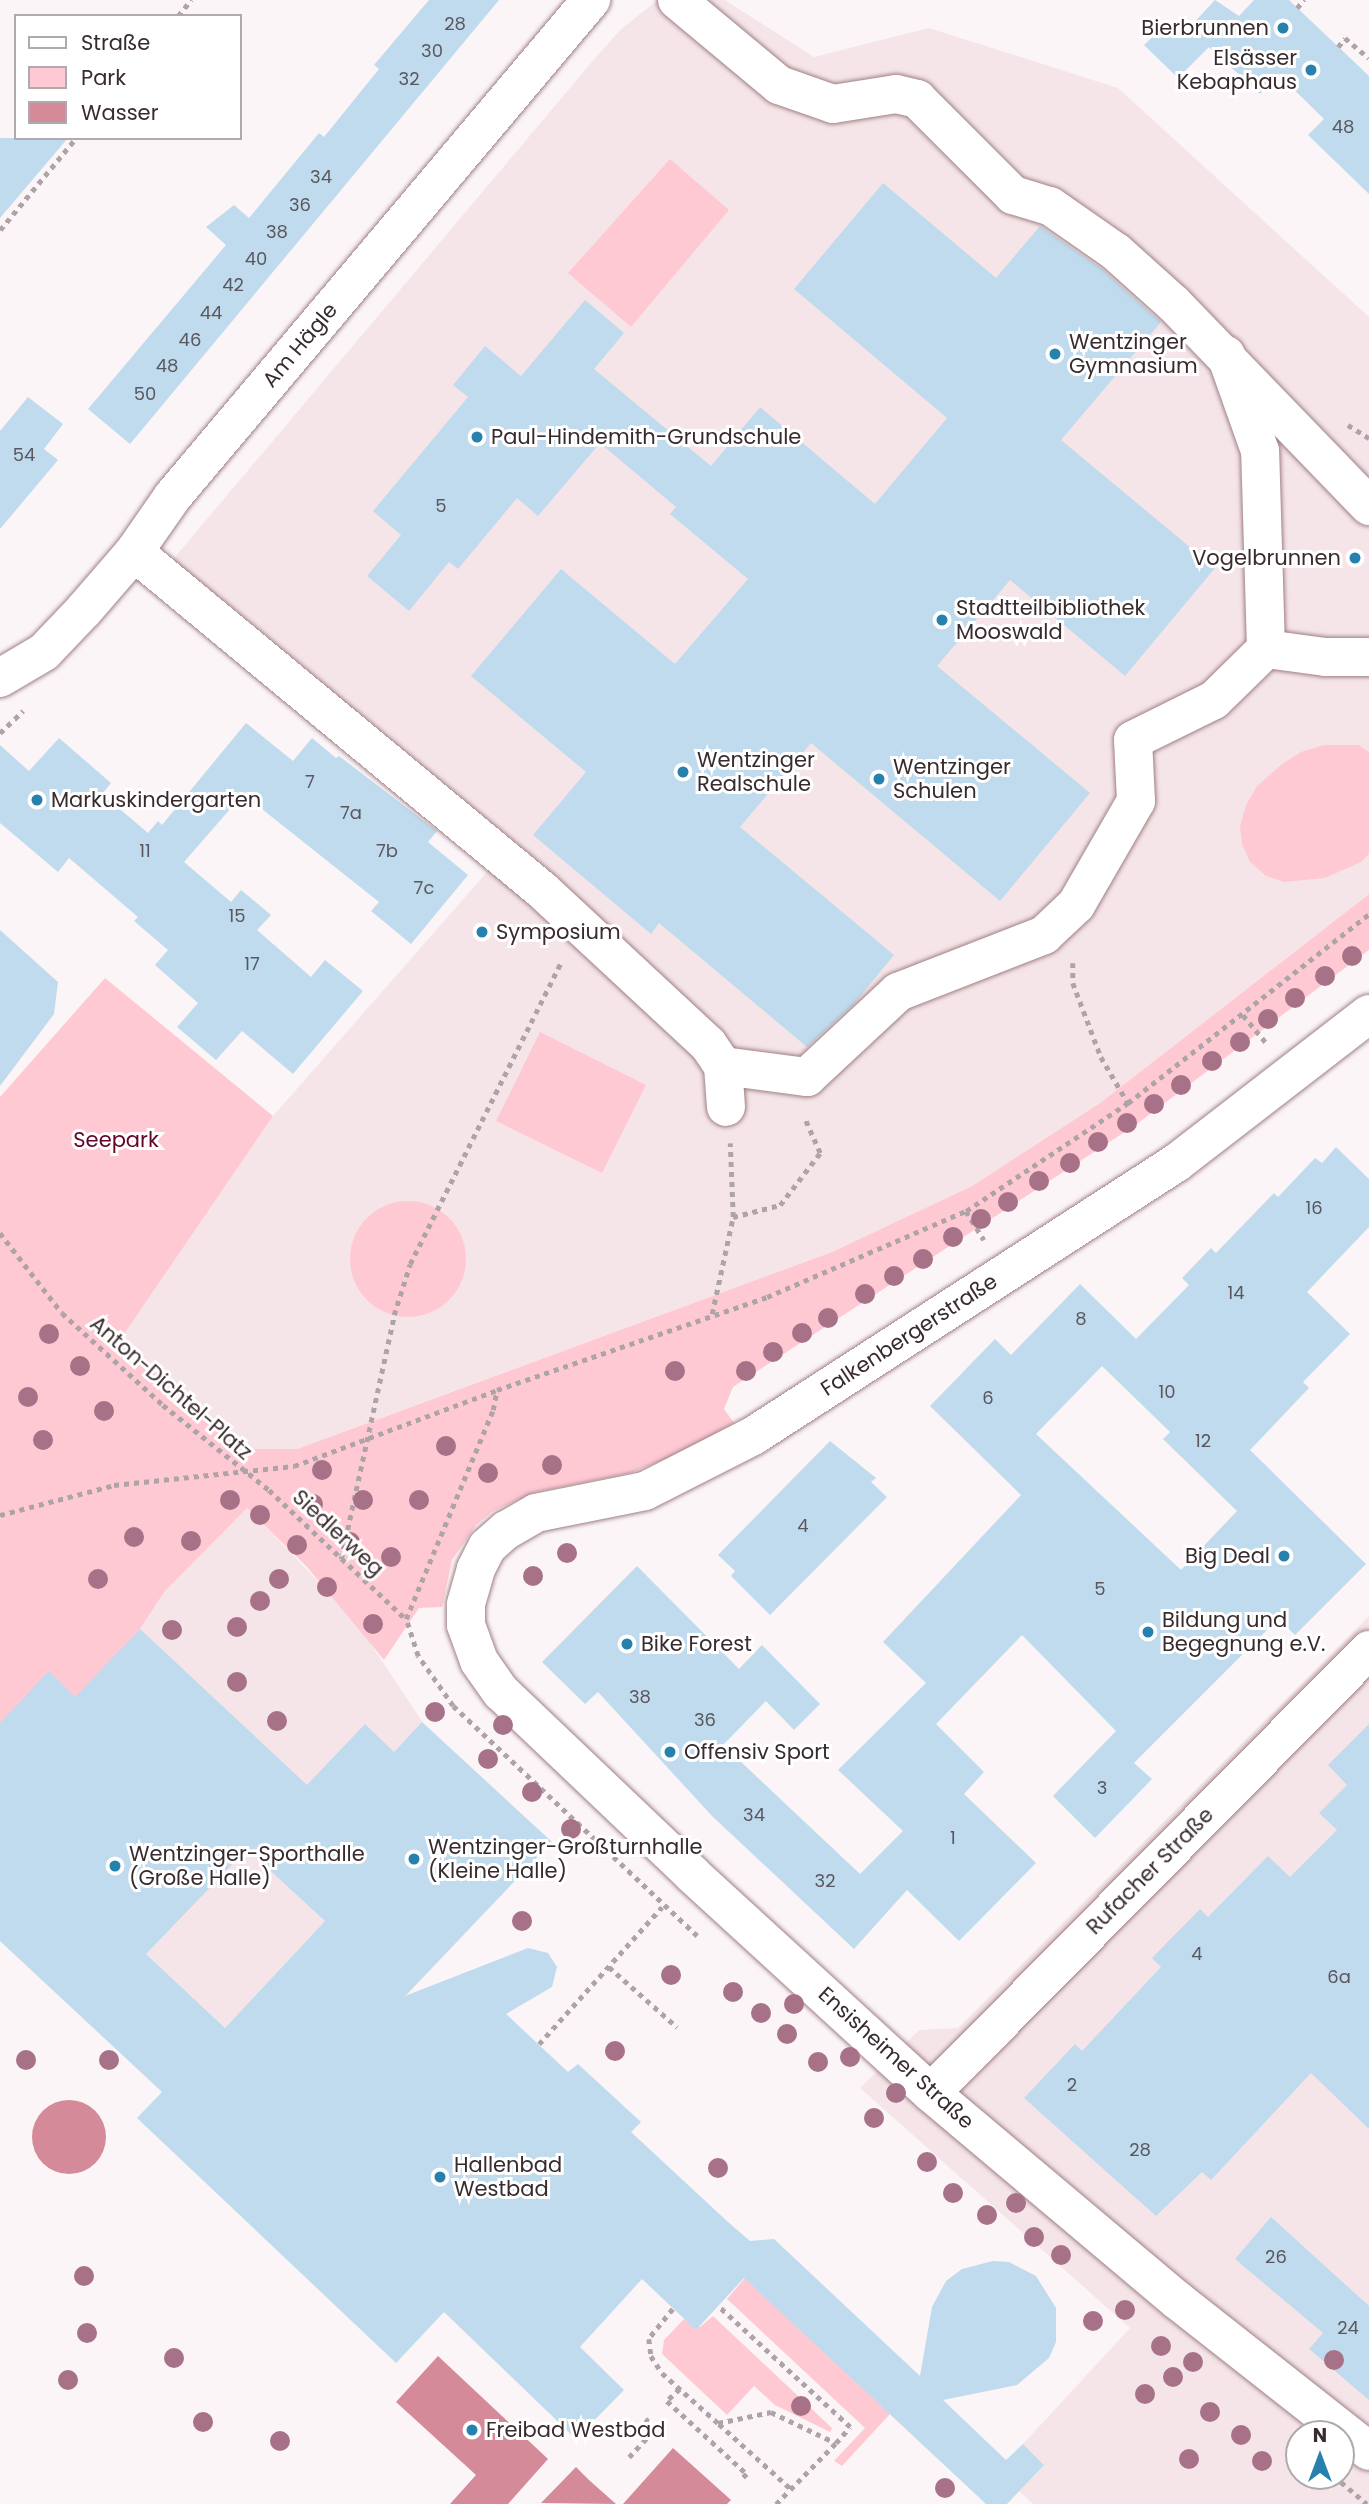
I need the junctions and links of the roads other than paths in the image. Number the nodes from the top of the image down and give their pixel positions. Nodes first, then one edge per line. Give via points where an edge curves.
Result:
1 (591, 0) edge
2 (677, 0) edge
3 (1226, 355) junction
4 (1369, 506) edge
5 (134, 552) junction
6 (1266, 649) junction
7 (1369, 657) edge
8 (0, 678) edge
9 (1369, 1014) edge
10 (723, 1066) junction
11 (726, 1107) road end
12 (466, 1625) joint
13 (1369, 1650) edge
14 (931, 2093) junction
15 (1369, 2451) edge

1 - 5 street, Am Hägle via 173,496
2 - 3 street via 779,85 833,104 896,94 917,99 1013,195 1050,206 1116,253
3 - 4 street
3 - 6 street via 1260,451
5 - 8 street, Am Hägle via 44,652
5 - 10 street via 576,921 708,1044
6 - 7 street
6 - 10 street via 1214,700 1133,740 1136,801 1076,905 1044,935 898,992 807,1077
9 - 12 street, Falkenbergerstraße via 1175,1163 753,1436 645,1491 536,1513 506,1530 487,1547 467,1588
10 - 11 street
12 - 14 street, Ensisheimer Straße via 479,1661 501,1692
13 - 14 street, Rufacher Straße
14 - 15 street, Ensisheimer Straße via 1177,2300

